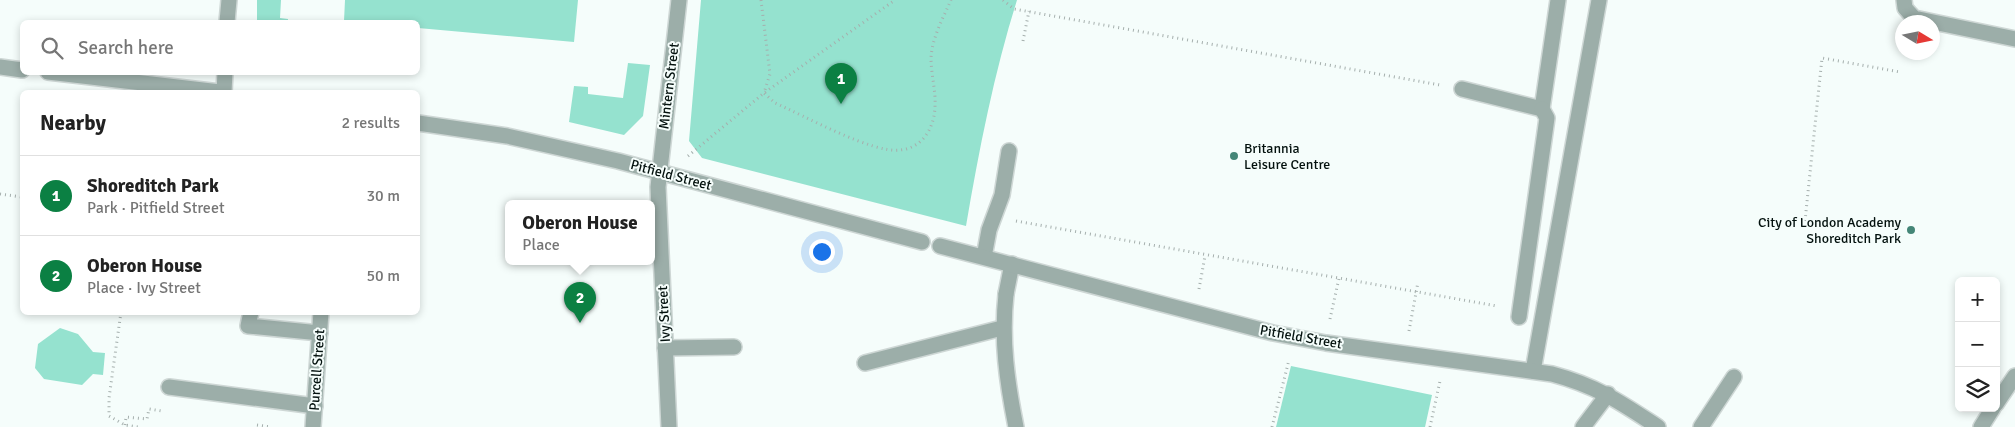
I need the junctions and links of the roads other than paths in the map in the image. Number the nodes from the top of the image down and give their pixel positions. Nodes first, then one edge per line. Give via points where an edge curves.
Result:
1 (229, 0) edge
2 (679, 0) edge
3 (1558, 0) edge
4 (1599, 0) edge
5 (1904, 0) edge
6 (228, 20) edge
7 (2015, 39) edge
8 (0, 67) edge
9 (20, 70) edge
10 (74, 75) edge
11 (225, 75) edge
12 (1462, 89) dead end
13 (205, 90) edge
14 (222, 90) edge
15 (1542, 109) junction
16 (420, 123) edge
17 (1010, 152) dead end
18 (660, 172) junction
19 (922, 242) dead end
20 (940, 246) dead end
21 (984, 257) junction
22 (1012, 264) junction
23 (1519, 313) road end
24 (250, 315) edge
25 (321, 315) edge
26 (1002, 328) junction
27 (320, 333) junction
28 (665, 348) junction
29 (734, 348) dead end
30 (865, 363) dead end
31 (1534, 371) junction
32 (2015, 376) edge
33 (1734, 377) dead end
34 (168, 387) dead end
35 (1608, 394) junction
36 (2000, 398) edge
37 (315, 406) junction
38 (1990, 412) edge
39 (314, 427) edge
40 (669, 427) edge
41 (1016, 427) edge
42 (1583, 427) edge
43 (1658, 427) edge
44 (1700, 427) edge
45 (1981, 427) edge

1 - 6 street
2 - 18 street, Mintern Street
3 - 15 street
4 - 31 street
5 - 7 street via 1905,8 1914,18
8 - 9 street
10 - 13 street
11 - 14 street
12 - 15 street
15 - 23 street via 1547,118
16 - 18 street, Pitfield Street via 507,136
17 - 21 street via 1002,195 993,217
18 - 19 street, Pitfield Street
18 - 28 street, Ivy Street
20 - 21 street, Pitfield Street
21 - 22 street, Pitfield Street
22 - 26 street
22 - 31 street, Pitfield Street via 1294,337
24 - 27 street via 248,326
25 - 27 street, Purcell Street
26 - 30 street
26 - 41 street via 1005,370
27 - 37 street, Purcell Street
28 - 29 street
28 - 40 street, Ivy Street
31 - 35 street, Pitfield Street via 1583,382
32 - 36 street
33 - 44 street
34 - 37 street
35 - 42 street
35 - 43 street, Pitfield Street
37 - 39 street, Purcell Street
38 - 45 street

